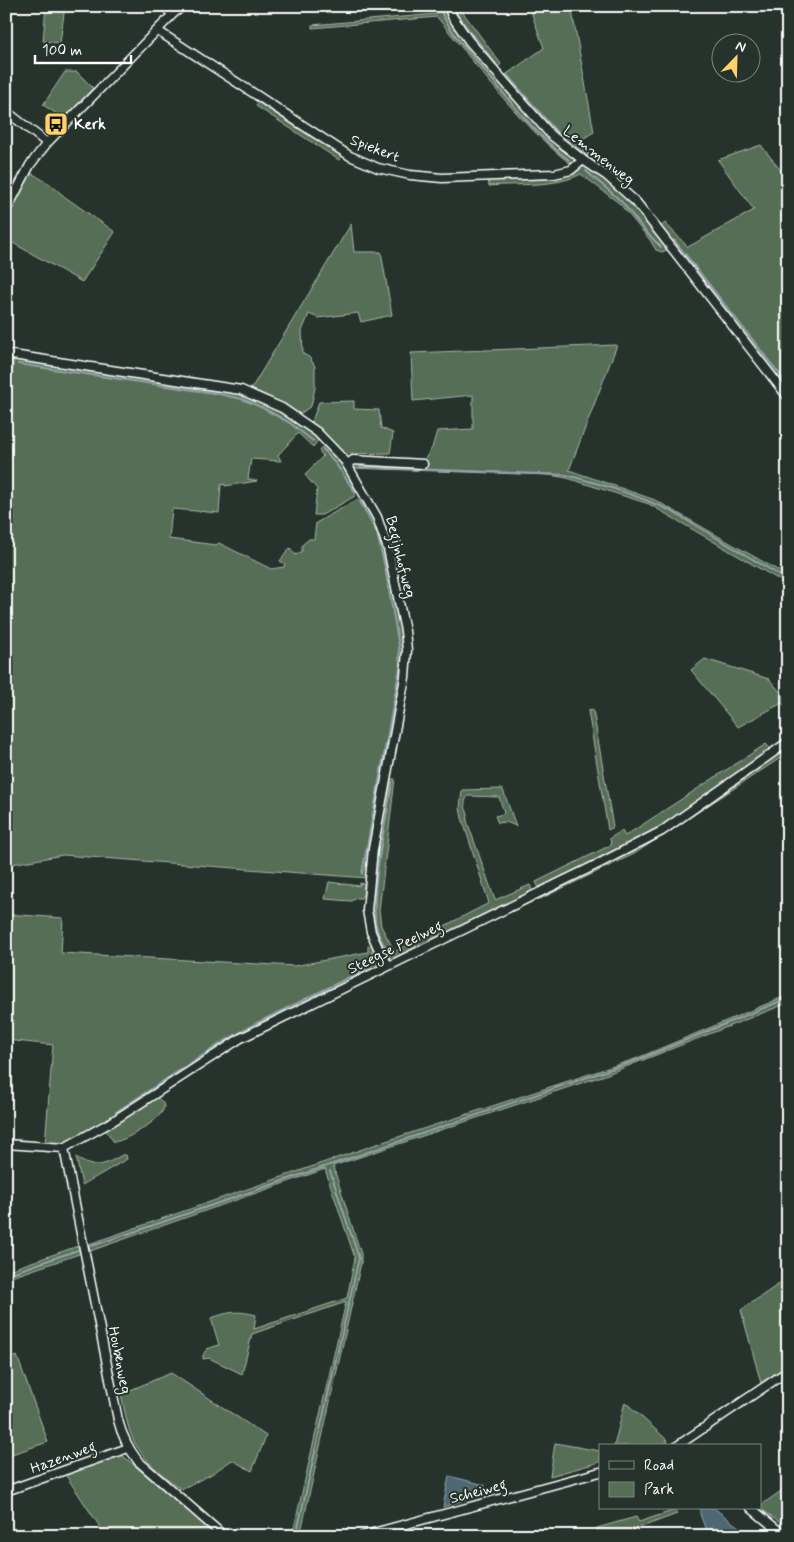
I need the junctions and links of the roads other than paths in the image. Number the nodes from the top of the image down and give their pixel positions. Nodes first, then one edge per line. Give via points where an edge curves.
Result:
1 (163, 6) edge
2 (183, 6) edge
3 (448, 6) edge
4 (173, 14) junction
5 (158, 31) junction
6 (6, 111) edge
7 (47, 143) junction
8 (583, 160) junction
9 (6, 211) edge
10 (6, 354) edge
11 (788, 397) edge
12 (347, 464) junction
13 (424, 464) dead end
14 (788, 742) edge
15 (388, 965) junction
16 (6, 1144) edge
17 (64, 1148) junction
18 (788, 1372) edge
19 (681, 1444) edge
20 (128, 1448) junction
21 (599, 1472) edge
22 (6, 1492) edge
23 (754, 1510) edge
24 (224, 1536) edge
25 (362, 1536) edge
26 (785, 1536) edge

1 - 4 street
2 - 4 street
3 - 8 street, Lemmenweg via 469,41 551,135
4 - 5 street
5 - 7 street
5 - 8 street, Spiekert via 350,156 378,168 442,178 554,174 571,170
6 - 7 street
7 - 9 street via 30,165
8 - 11 street, Lemmenweg via 608,176 636,202
10 - 12 street, Begijnhofweg via 241,390 282,408 317,432
12 - 13 street via 353,460
12 - 15 street, Begijnhofweg via 378,517 388,549 407,650 373,849 367,910 371,932
14 - 15 street, Steegse Peelweg via 662,830
15 - 17 street, Steegse Peelweg via 241,1038 113,1122
16 - 17 street
17 - 20 street, Houbenweg via 118,1420
18 - 19 street
20 - 22 street, Hazenweg
20 - 24 street, Houbenweg via 138,1462
21 - 25 street, Scheiweg
23 - 26 street

